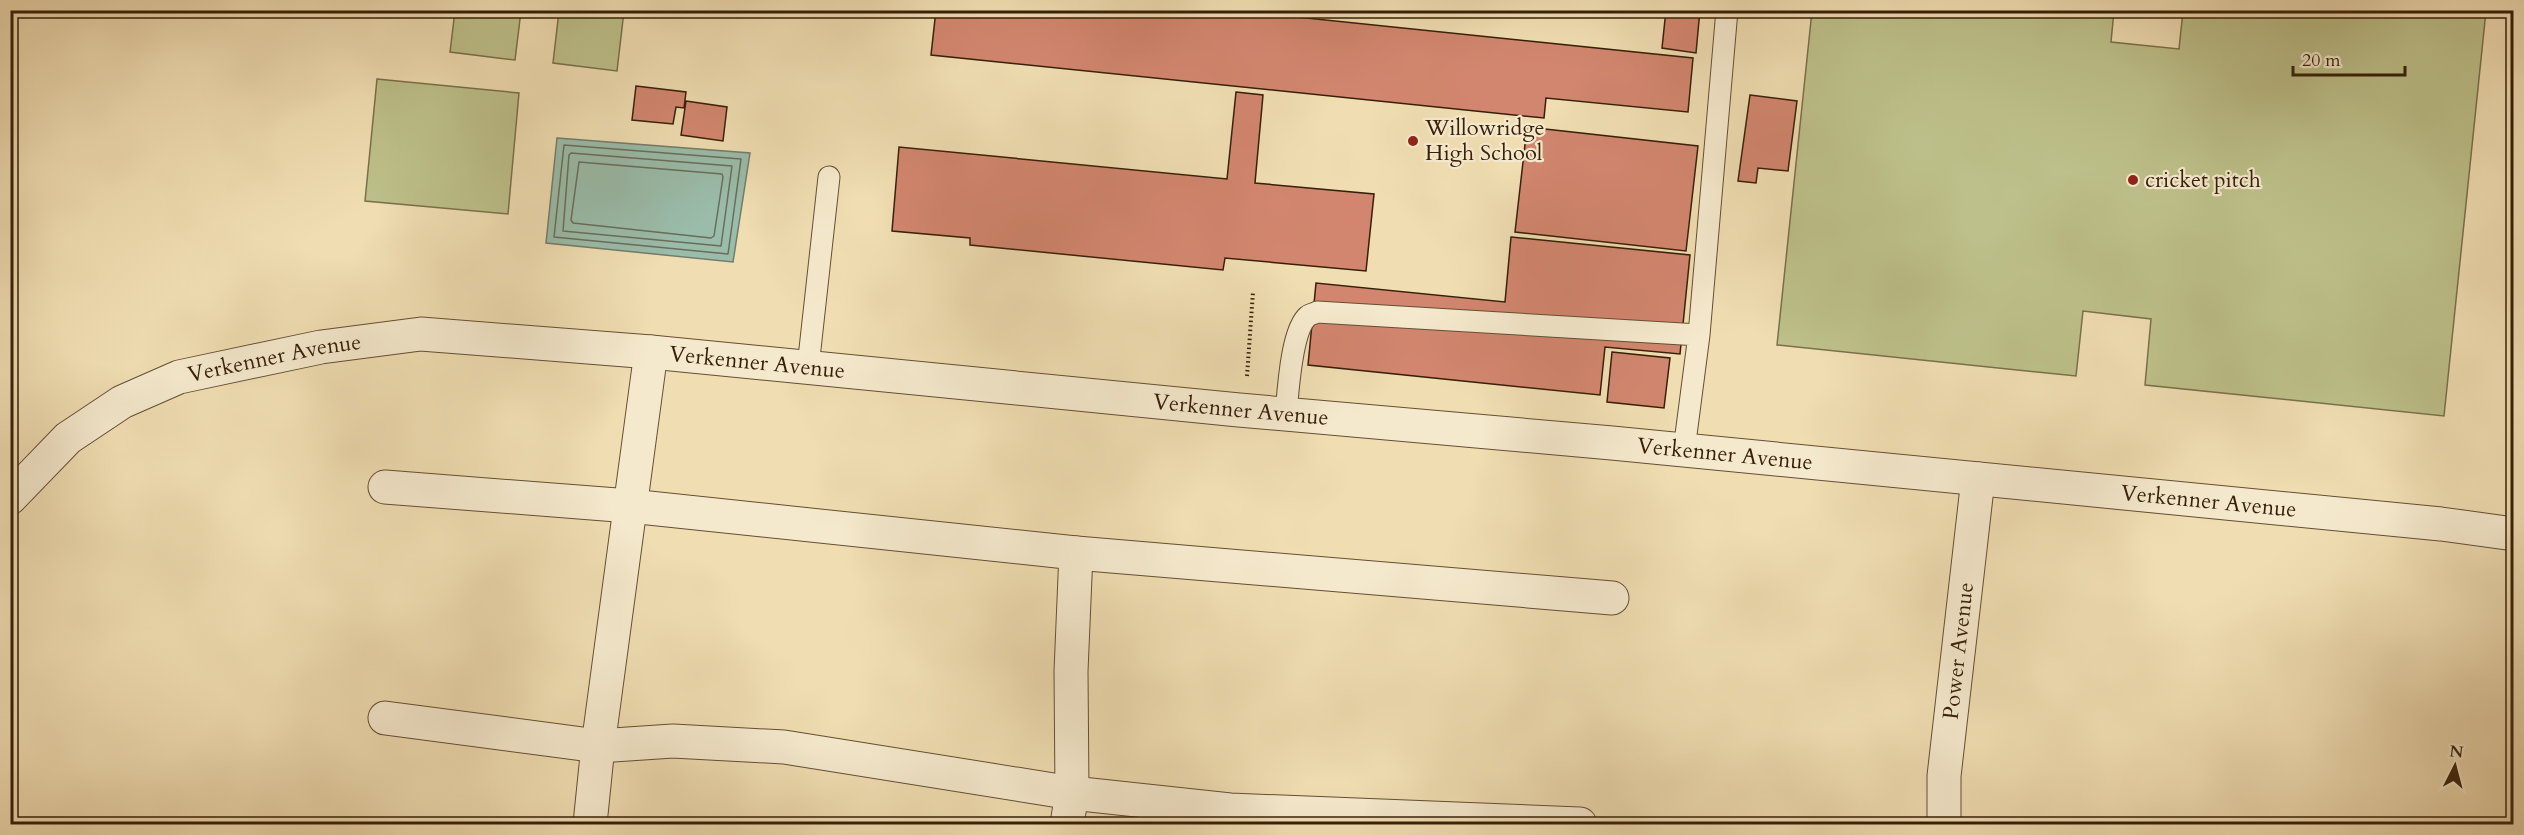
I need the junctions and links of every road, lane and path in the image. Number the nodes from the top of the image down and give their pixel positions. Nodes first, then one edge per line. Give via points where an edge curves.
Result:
1 (1727, 10) edge
2 (829, 177) dead end
3 (1253, 292) dead end
4 (1699, 335) junction
5 (651, 352) junction
6 (807, 367) junction
7 (1246, 383) dead end
8 (1286, 414) junction
9 (1684, 450) junction
10 (1978, 479) junction
11 (385, 487) dead end
12 (10, 498) edge
13 (630, 506) junction
14 (2514, 534) edge
15 (1076, 553) junction
16 (1612, 598) dead end
17 (386, 718) dead end
18 (598, 746) junction
19 (1072, 793) junction
20 (590, 825) edge
21 (1066, 825) edge
22 (1580, 825) edge
23 (1944, 825) edge

1 - 4 lane
2 - 6 lane
3 - 7 path
4 - 8 lane via 1317,312 1307,316 1299,330
4 - 9 lane
5 - 6 street, Verkenner Avenue
5 - 12 street, Verkenner Avenue via 421,334 321,346 256,359 179,377 122,402 68,438
5 - 13 street
6 - 8 street, Verkenner Avenue
8 - 9 street, Verkenner Avenue
9 - 10 street, Verkenner Avenue
10 - 14 street, Verkenner Avenue
10 - 23 street, Power Avenue via 1944,776
11 - 13 street
13 - 15 street
13 - 18 street
15 - 16 street
15 - 19 street via 1071,671
17 - 18 street
18 - 19 street via 673,741 784,747
18 - 20 street
19 - 21 street
19 - 22 street via 1230,810

